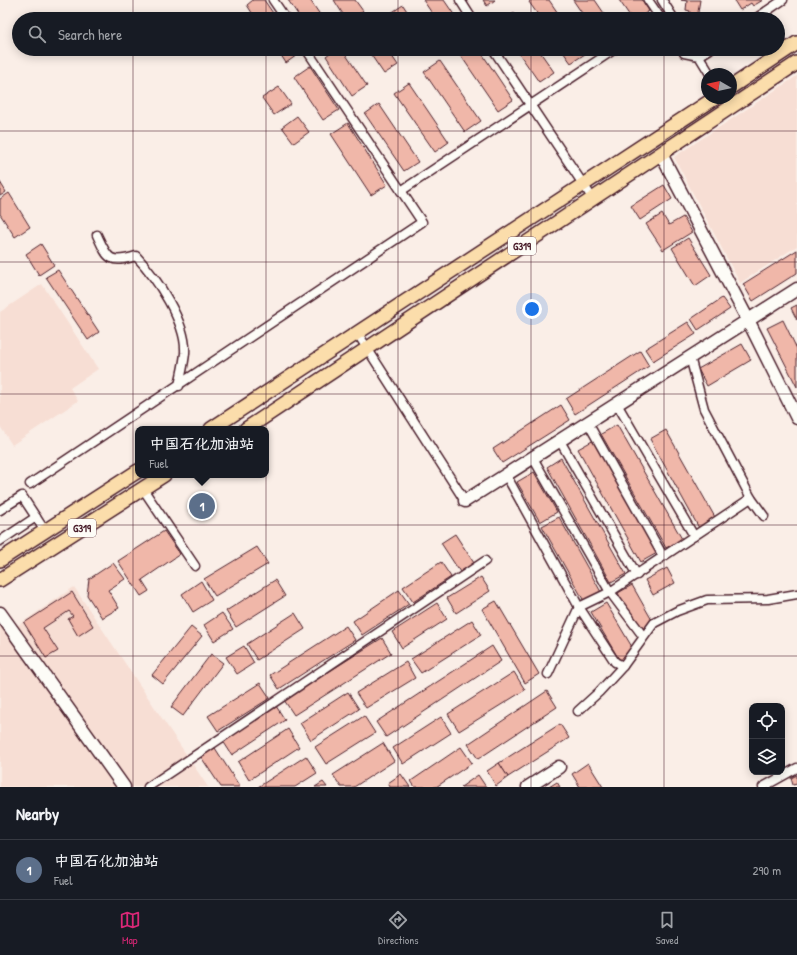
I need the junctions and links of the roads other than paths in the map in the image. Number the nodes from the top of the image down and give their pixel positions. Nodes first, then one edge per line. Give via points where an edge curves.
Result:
1 (274, 0) edge
2 (460, 0) edge
3 (648, 0) edge
4 (662, 0) edge
5 (783, 0) edge
6 (282, 12) edge
7 (468, 12) edge
8 (656, 12) edge
9 (670, 12) edge
10 (765, 12) edge
11 (797, 43) edge
12 (785, 51) edge
13 (311, 56) edge
14 (498, 56) edge
15 (604, 56) edge
16 (699, 56) edge
17 (778, 56) edge
18 (797, 63) edge
19 (706, 68) edge
20 (737, 83) edge
21 (737, 97) edge
22 (705, 104) edge
23 (726, 104) edge
24 (530, 105) junction
25 (661, 154) junction
26 (584, 185) junction
27 (402, 191) junction
28 (594, 199) junction
29 (97, 235) dead end
30 (797, 289) edge
31 (748, 320) junction
32 (358, 334) junction
33 (367, 348) junction
34 (690, 357) junction
35 (179, 386) junction
36 (617, 404) junction
37 (797, 418) edge
38 (588, 423) junction
39 (216, 426) edge
40 (250, 426) edge
41 (560, 440) junction
42 (533, 458) junction
43 (135, 473) edge
44 (506, 475) junction
45 (160, 478) edge
46 (30, 484) dead end
47 (143, 489) junction
48 (751, 498) junction
49 (465, 501) joint
50 (0, 510) edge
51 (764, 516) dead end
52 (36, 517) junction
53 (45, 531) junction
54 (694, 536) junction
55 (0, 541) edge
56 (663, 556) junction
57 (0, 560) edge
58 (485, 561) dead end
59 (195, 566) dead end
60 (637, 575) junction
61 (0, 580) edge
62 (610, 592) junction
63 (797, 594) edge
64 (579, 607) junction
65 (0, 613) edge
66 (643, 636) junction
67 (623, 666) junction
68 (548, 674) dead end
69 (578, 711) dead end
70 (559, 767) dead end
71 (797, 768) edge
72 (124, 787) edge
73 (148, 787) edge
74 (528, 787) edge
75 (763, 787) edge

1 - 6 street
2 - 7 street
3 - 8 street
4 - 9 street
5 - 10 street
11 - 12 main road
13 - 27 street
14 - 24 street
15 - 24 street
16 - 19 street
17 - 20 main road
18 - 21 main road, G319
22 - 26 main road, G319
23 - 25 main road, G319
24 - 26 street
24 - 27 street
25 - 28 main road, G319
25 - 31 street
26 - 28 street
26 - 32 main road, G319
27 - 35 street via 422,222
28 - 33 main road, G319
29 - 35 street via 106,255 112,260 136,256 149,270 180,323 185,351
30 - 31 street
31 - 34 street
31 - 37 street
32 - 33 street
32 - 39 main road, G319
33 - 40 main road, G319
33 - 49 street
34 - 36 street
34 - 48 street via 704,409
35 - 46 street
36 - 38 street
36 - 54 street
38 - 41 street
38 - 56 street
41 - 42 street
41 - 60 street
42 - 44 street
42 - 62 street
43 - 53 main road, G319
44 - 49 street
44 - 64 street
45 - 47 main road, G319
47 - 59 street
47 - 61 main road, G319
48 - 51 street
48 - 54 street
50 - 52 street via 22,496
52 - 53 street
52 - 55 street
53 - 57 main road, G319
54 - 56 street
56 - 60 street
58 - 73 street
60 - 62 street
62 - 64 street
62 - 66 street
63 - 66 street via 768,600 707,600 654,623
64 - 67 street via 615,662
64 - 68 street
65 - 72 street
66 - 67 street
67 - 69 street
70 - 74 street
71 - 75 street

